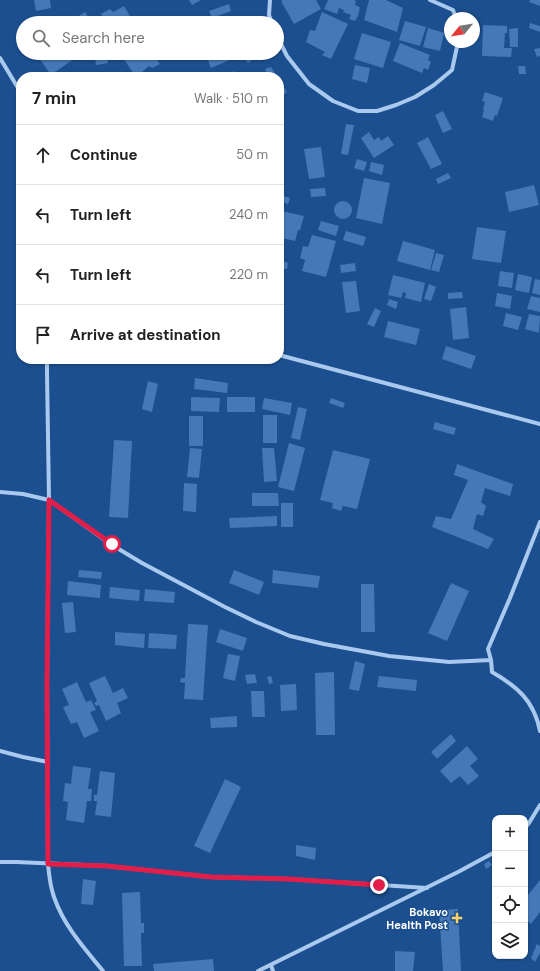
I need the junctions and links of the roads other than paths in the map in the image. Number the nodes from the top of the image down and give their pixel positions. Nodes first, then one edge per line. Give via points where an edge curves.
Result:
1 (270, 0) edge
2 (430, 0) edge
3 (454, 12) edge
4 (269, 16) edge
5 (457, 48) edge
6 (284, 50) edge
7 (0, 58) edge
8 (16, 85) edge
9 (284, 356) edge
10 (47, 364) edge
11 (540, 424) edge
12 (0, 492) edge
13 (49, 500) junction
14 (540, 522) edge
15 (491, 660) junction
16 (540, 731) edge
17 (0, 751) edge
18 (48, 762) junction
19 (540, 805) edge
20 (528, 824) edge
21 (492, 854) edge
22 (0, 862) edge
23 (48, 864) junction
24 (427, 888) junction
25 (271, 966) junction
26 (103, 971) edge
27 (258, 971) edge
28 (273, 971) edge

1 - 4 street
2 - 3 street
5 - 6 street via 452,70 434,85 415,97 377,111 358,111 333,101 310,84
7 - 8 street
9 - 11 street
10 - 13 street
12 - 13 street
13 - 15 street via 142,563 231,610 290,636 389,656 449,662
13 - 18 street
14 - 15 street via 488,649
15 - 16 street via 492,672 521,692 528,701
17 - 18 street
18 - 23 street
19 - 20 street
21 - 24 street
22 - 23 street
23 - 24 street via 107,866 211,877
23 - 26 street via 54,896 65,922
24 - 25 street
25 - 27 street
25 - 28 street

